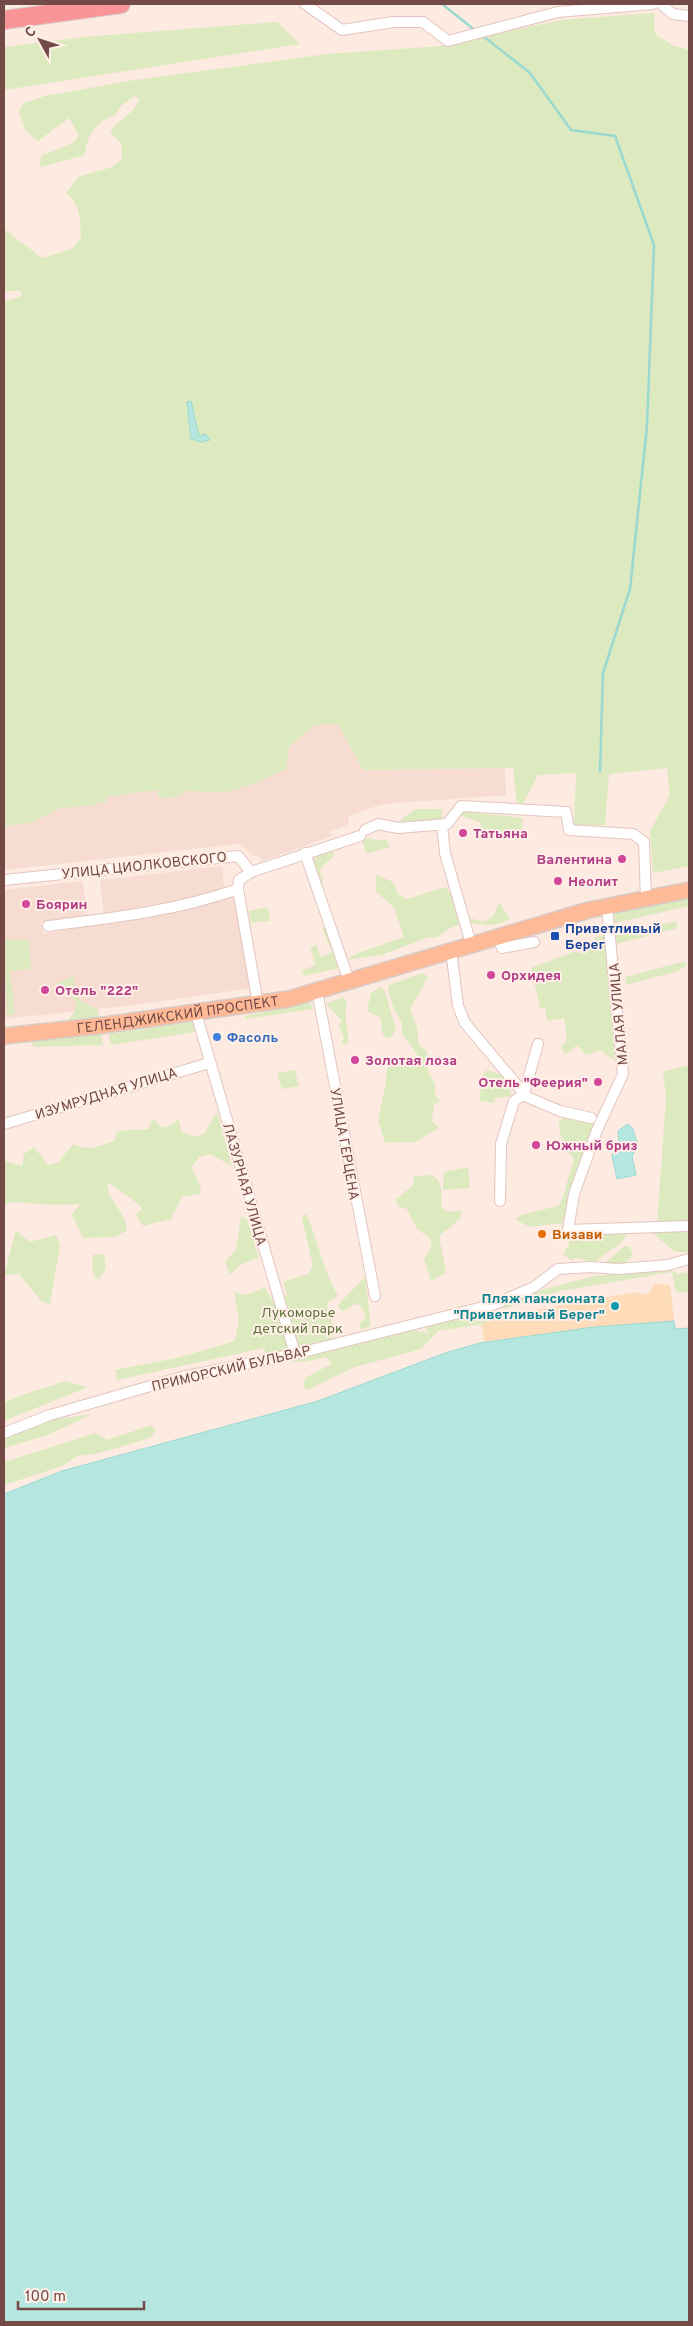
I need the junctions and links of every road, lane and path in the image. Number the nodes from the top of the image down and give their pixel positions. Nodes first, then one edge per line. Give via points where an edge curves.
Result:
1 (32, 4) edge
2 (121, 4) edge
3 (306, 4) edge
4 (653, 4) edge
5 (661, 4) edge
6 (4, 8) edge
7 (689, 16) edge
8 (4, 20) edge
9 (442, 825) junction
10 (305, 853) junction
11 (251, 872) junction
12 (4, 880) edge
13 (238, 889) junction
14 (689, 890) edge
15 (646, 899) junction
16 (607, 907) junction
17 (48, 926) dead end
18 (497, 936) junction
19 (534, 942) dead end
20 (471, 944) junction
21 (452, 950) junction
22 (348, 981) junction
23 (317, 991) junction
24 (258, 1004) junction
25 (196, 1013) junction
26 (4, 1036) edge
27 (538, 1044) dead end
28 (209, 1063) junction
29 (524, 1094) junction
30 (591, 1118) dead end
31 (4, 1124) edge
32 (500, 1201) dead end
33 (689, 1226) edge
34 (689, 1258) edge
35 (375, 1296) dead end
36 (295, 1354) junction
37 (4, 1433) edge

1 - 6 highway
2 - 8 highway
3 - 4 street via 342,30 393,22 423,22 448,41 558,12
5 - 7 street via 673,14
9 - 10 street via 398,828 378,824
9 - 15 street via 447,824 461,806 474,806 566,812 569,830 633,834 644,842
9 - 20 street via 445,853
10 - 11 street
10 - 22 street
11 - 12 street, УЛИЦА ЦИОЛКОВСКОГО via 238,856
11 - 13 street via 239,880
13 - 17 street via 153,912
13 - 24 street
14 - 15 main road, ГЕЛЕНДЖИКСКИЙ ПРОСПЕКТ
15 - 16 main road, ГЕЛЕНДЖИКСКИЙ ПРОСПЕКТ
16 - 18 main road, ГЕЛЕНДЖИКСКИЙ ПРОСПЕКТ
16 - 33 street, МАЛАЯ УЛИЦА via 623,1074 597,1130 574,1194 568,1230
18 - 19 street via 502,948
18 - 20 main road, ГЕЛЕНДЖИКСКИЙ ПРОСПЕКТ
20 - 21 main road, ГЕЛЕНДЖИКСКИЙ ПРОСПЕКТ
21 - 22 main road, ГЕЛЕНДЖИКСКИЙ ПРОСПЕКТ
21 - 29 street via 460,1014
22 - 23 main road, ГЕЛЕНДЖИКСКИЙ ПРОСПЕКТ
23 - 24 main road, ГЕЛЕНДЖИКСКИЙ ПРОСПЕКТ
23 - 35 street, УЛИЦА ГЕРЦЕНА
24 - 25 main road, ГЕЛЕНДЖИКСКИЙ ПРОСПЕКТ
25 - 26 main road, ГЕЛЕНДЖИКСКИЙ ПРОСПЕКТ
25 - 28 street, ЛАЗУРНАЯ УЛИЦА
27 - 29 street
28 - 31 street, ИЗУМРУДНАЯ УЛИЦА
28 - 36 street, ЛАЗУРНАЯ УЛИЦА
29 - 30 street via 532,1101
29 - 32 street via 514,1101 501,1144
34 - 36 street, ПРИМОРСКИЙ БУЛЬВАР via 668,1265 558,1269 534,1287 500,1304
36 - 37 street, ПРИМОРСКИЙ БУЛЬВАР via 182,1377 50,1415

